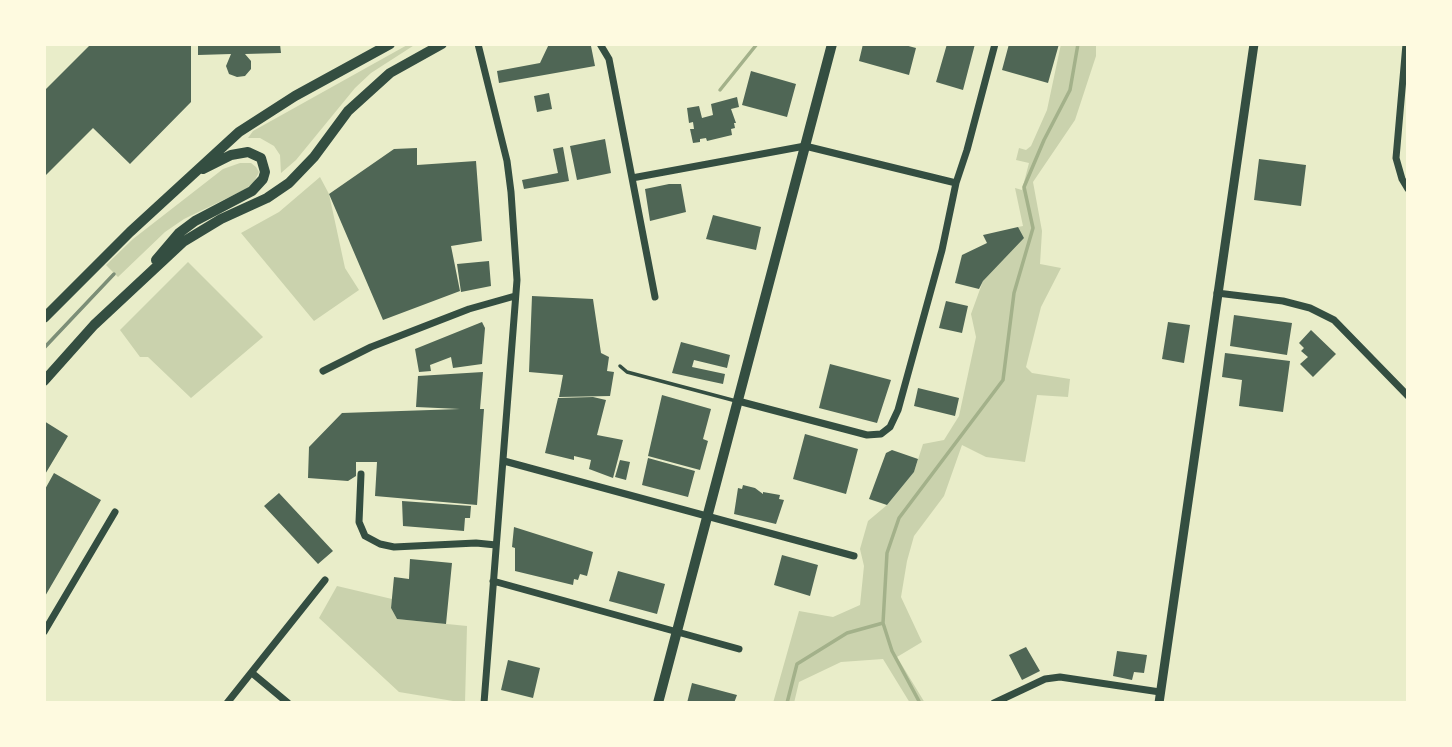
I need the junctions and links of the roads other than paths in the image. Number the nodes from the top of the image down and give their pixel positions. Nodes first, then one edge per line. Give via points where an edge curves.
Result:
1 (390, 44) edge
2 (442, 44) edge
3 (478, 44) edge
4 (600, 44) edge
5 (832, 44) edge
6 (995, 44) edge
7 (1254, 44) edge
8 (1406, 44) edge
9 (806, 146) junction
10 (632, 178) junction
11 (186, 179) junction
12 (956, 183) junction
13 (1408, 189) edge
14 (137, 285) junction
15 (1217, 293) junction
16 (515, 296) junction
17 (655, 298) dead end
18 (44, 318) edge
19 (620, 366) dead end
20 (323, 371) dead end
21 (44, 381) edge
22 (1408, 396) edge
23 (738, 401) junction
24 (503, 461) junction
25 (361, 474) dead end
26 (116, 512) dead end
27 (707, 517) junction
28 (496, 545) junction
29 (854, 556) dead end
30 (325, 580) dead end
31 (493, 582) junction
32 (44, 632) edge
33 (677, 632) junction
34 (739, 649) dead end
35 (252, 673) junction
36 (1160, 692) junction
37 (227, 703) edge
38 (288, 703) edge
39 (487, 703) edge
40 (658, 703) edge
41 (994, 703) edge
42 (1159, 703) edge

1 - 11 main road via 239,132
2 - 14 main road via 390,73 348,111 289,183 183,242
3 - 16 street via 511,192
4 - 10 street via 608,59
5 - 9 main road
6 - 12 street
7 - 15 street
8 - 13 street via 1396,158
9 - 10 street
9 - 12 street
9 - 23 main road
10 - 17 street
11 - 14 main road via 244,152 258,156 265,167 263,179 253,191 179,233
11 - 18 main road
12 - 23 street via 942,250 890,428 881,435 867,435
14 - 21 main road
15 - 22 street via 1283,301 1334,320
15 - 36 street
16 - 20 street via 371,347
16 - 24 street
19 - 23 lane
23 - 27 main road
24 - 27 street
24 - 28 street
25 - 28 street via 359,522 365,536 380,544
26 - 32 street
27 - 29 street
27 - 33 main road
28 - 31 street
30 - 35 street
31 - 33 street
31 - 39 street
33 - 34 street
33 - 40 main road
35 - 37 street
35 - 38 street
36 - 41 street via 1060,677 1045,679
36 - 42 street

